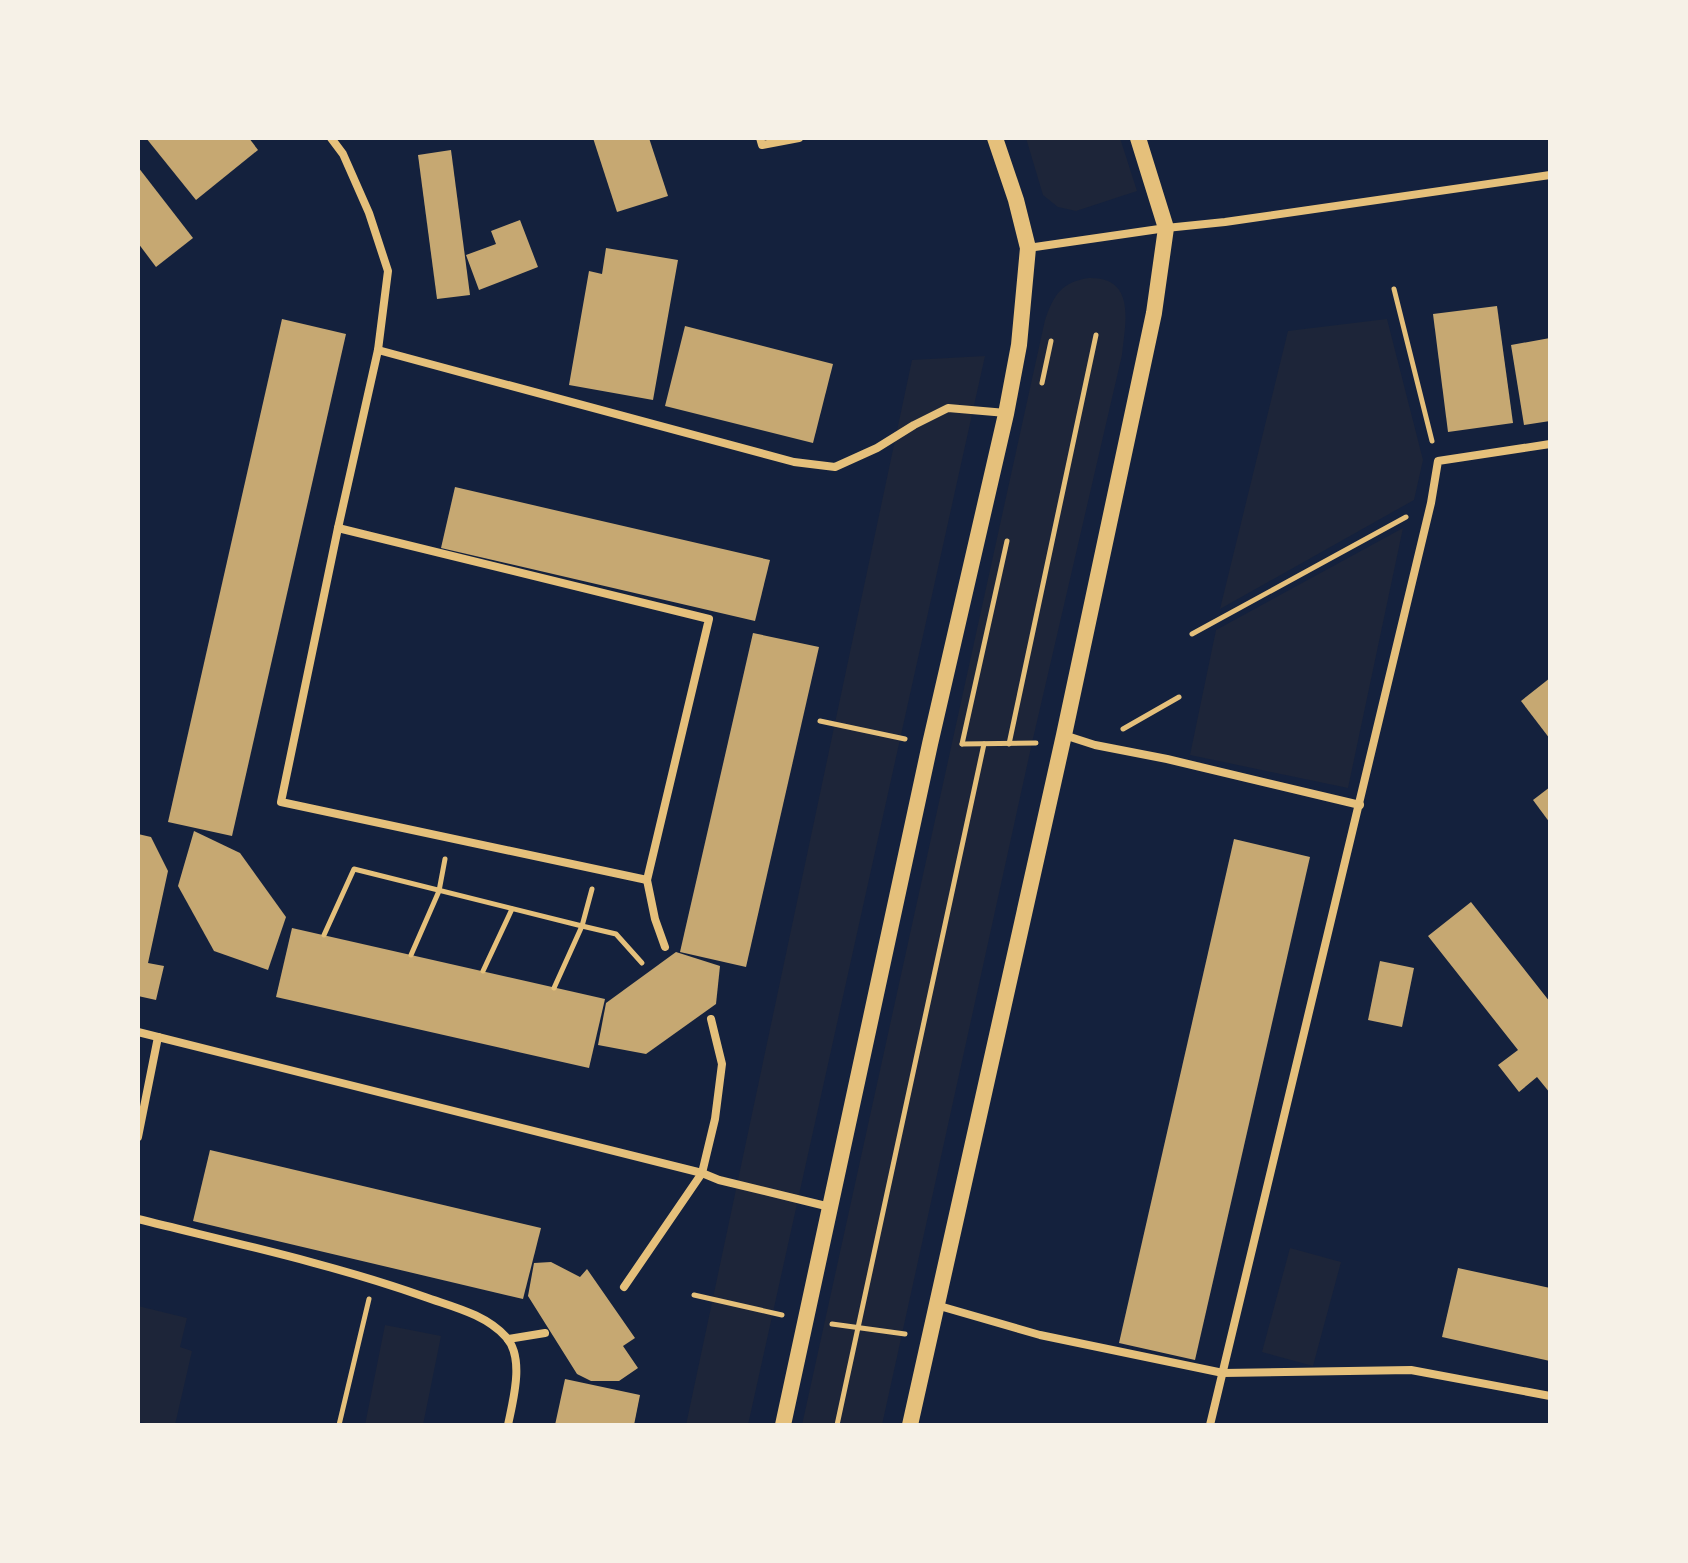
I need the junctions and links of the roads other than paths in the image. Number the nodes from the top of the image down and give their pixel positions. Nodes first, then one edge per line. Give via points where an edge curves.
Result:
1 (331, 138) edge
2 (760, 138) edge
3 (799, 138) edge
4 (995, 138) edge
5 (1138, 138) edge
6 (1550, 175) edge
7 (1166, 228) junction
8 (1028, 248) junction
9 (378, 350) junction
10 (1006, 414) junction
11 (1550, 444) edge
12 (338, 528) junction
13 (1064, 735) junction
14 (1360, 805) junction
15 (647, 880) junction
16 (665, 947) dead end
17 (711, 1019) dead end
18 (138, 1032) edge
19 (158, 1037) junction
20 (138, 1137) edge
21 (702, 1173) junction
22 (830, 1207) junction
23 (138, 1219) edge
24 (624, 1287) dead end
25 (936, 1305) junction
26 (545, 1333) dead end
27 (508, 1339) junction
28 (1223, 1373) junction
29 (1550, 1396) edge
30 (508, 1425) edge
31 (783, 1425) edge
32 (910, 1425) edge
33 (1210, 1425) edge

1 - 9 street via 369,213 388,271
2 - 3 street via 762,145
4 - 8 main road
5 - 7 main road
6 - 7 street
7 - 8 street
7 - 13 main road via 1154,313
8 - 10 main road
9 - 10 street via 794,462 835,467 948,408
9 - 12 street
10 - 22 main road
11 - 14 street via 1438,461
12 - 15 street via 709,619
12 - 15 street via 281,802
13 - 14 street
13 - 25 main road
14 - 28 street
15 - 16 street
17 - 21 street via 722,1064
18 - 19 street
19 - 20 street
19 - 21 street
21 - 22 street
21 - 24 street
22 - 31 main road
23 - 27 street via 374,1278 478,1315
25 - 28 street via 1040,1335
25 - 32 main road
26 - 27 street
27 - 30 street via 517,1383
28 - 29 street via 1411,1370
28 - 33 street

